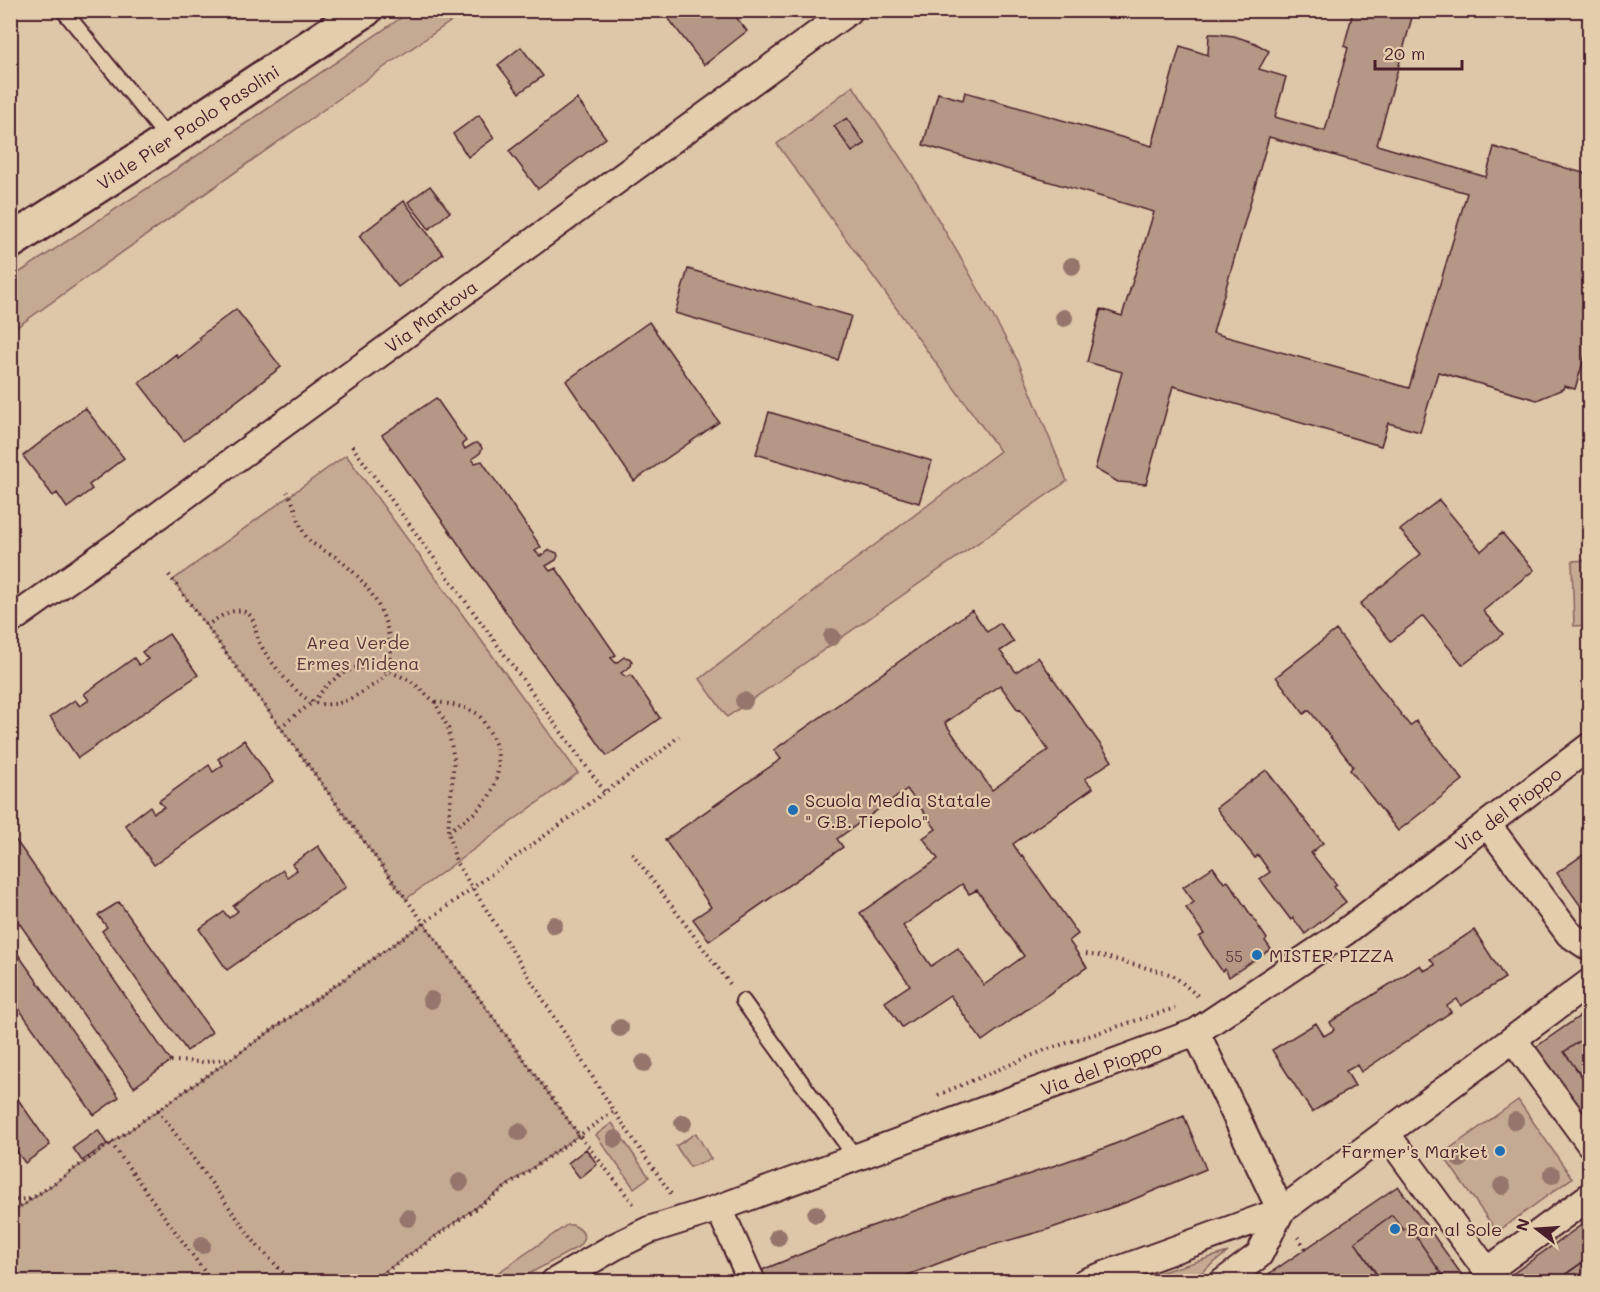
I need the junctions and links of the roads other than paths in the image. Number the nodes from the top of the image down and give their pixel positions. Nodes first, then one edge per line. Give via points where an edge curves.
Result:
1 (63, 10) edge
2 (365, 10) edge
3 (850, 10) edge
4 (169, 140) junction
5 (10, 242) edge
6 (10, 621) edge
7 (1590, 746) edge
8 (1487, 824) junction
9 (1590, 948) edge
10 (1590, 982) edge
11 (743, 1001) road end
12 (1196, 1032) junction
13 (1513, 1039) junction
14 (1386, 1133) junction
15 (1590, 1144) edge
16 (856, 1158) junction
17 (1590, 1196) edge
18 (719, 1208) junction
19 (1281, 1211) junction
20 (554, 1281) edge
21 (752, 1281) edge
22 (1085, 1281) edge
23 (1223, 1281) edge

1 - 4 lane
2 - 4 main road, Viale Pier Paolo Pasolini
3 - 6 street, Via Mantova
4 - 5 main road, Viale Pier Paolo Pasolini
7 - 8 street, Via del Pioppo
8 - 9 street via 1569,934
8 - 12 street, Via del Pioppo via 1346,932
10 - 13 street
11 - 16 lane
12 - 16 street, Via del Pioppo
12 - 19 street
13 - 14 street
13 - 15 street
14 - 17 street via 1487,1271
14 - 19 street
16 - 18 street, Via del Pioppo
18 - 20 street, Via del Pioppo via 649,1230
18 - 21 street
19 - 22 street
19 - 23 street via 1260,1255

